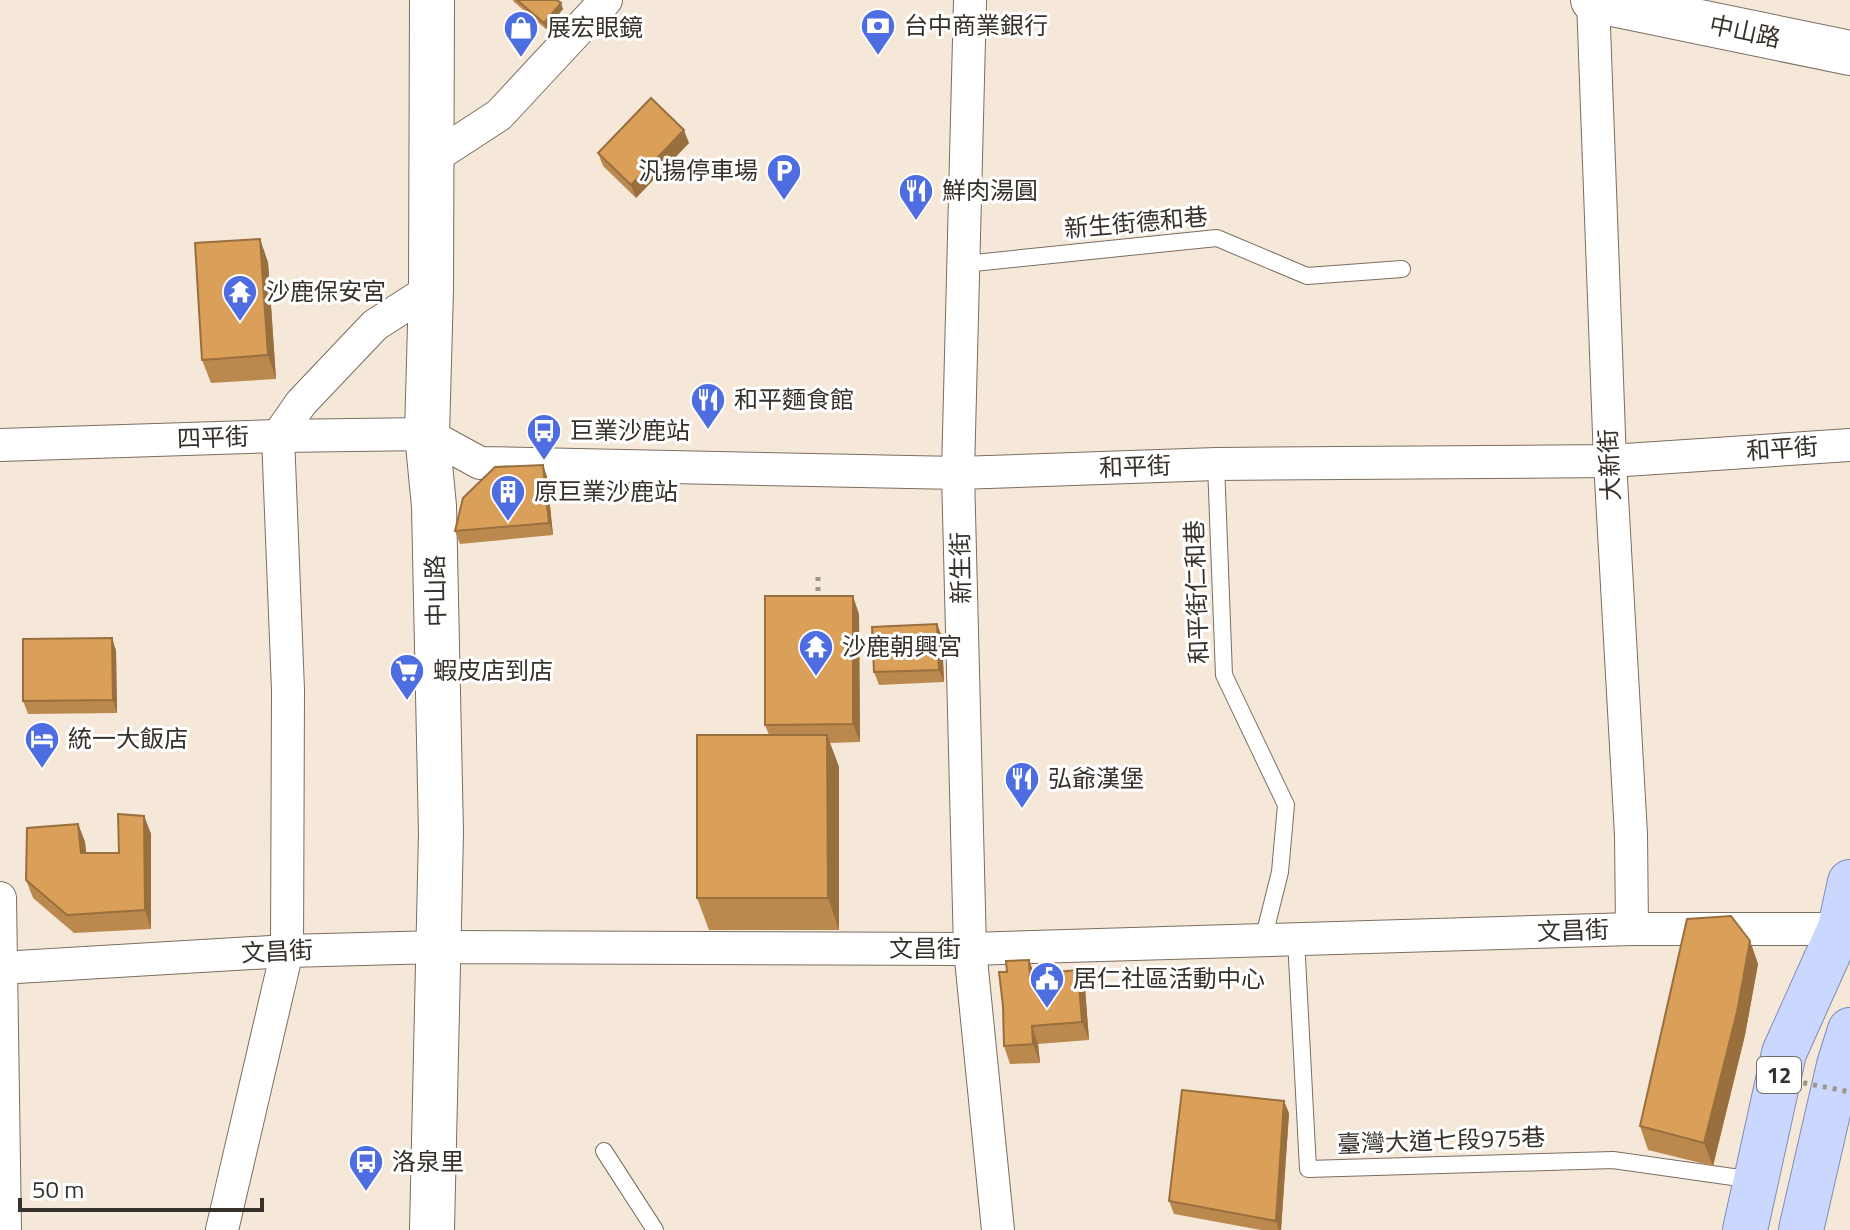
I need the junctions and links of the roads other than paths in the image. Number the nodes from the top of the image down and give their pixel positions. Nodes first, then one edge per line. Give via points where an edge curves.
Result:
1 (432, 0) edge
2 (606, 0) edge
3 (970, 0) edge
4 (1593, 0) edge
5 (1850, 53) edge
6 (430, 160) junction
7 (964, 264) junction
8 (1402, 269) dead end
9 (431, 289) junction
10 (427, 434) junction
11 (278, 436) junction
12 (0, 445) edge
13 (1850, 445) edge
14 (1610, 461) junction
15 (1216, 464) junction
16 (958, 473) junction
17 (1850, 882) edge
18 (0, 898) edge
19 (1845, 928) edge
20 (1632, 929) junction
21 (1296, 939) junction
22 (1263, 940) junction
23 (438, 947) junction
24 (970, 949) junction
25 (287, 951) junction
26 (0, 968) edge
27 (1846, 1062) edge
28 (604, 1151) dead end
29 (1756, 1181) junction
30 (5, 1230) edge
31 (222, 1230) edge
32 (432, 1230) edge
33 (655, 1230) edge
34 (998, 1230) edge
35 (1745, 1230) edge
36 (1801, 1230) edge

1 - 6 street, 中山路
2 - 6 street via 499,115
3 - 7 street, 新生街
4 - 5 street, 中山路
4 - 14 street, 大新街
6 - 9 street, 中山路
7 - 8 lane, 新生街德和巷 via 1217,238 1307,276
7 - 16 street, 新生街
9 - 10 street, 中山路
9 - 11 street via 375,325 301,403
10 - 11 street, 四平街
10 - 16 street, 和平街 via 480,463
10 - 23 street, 中山路 via 441,833
11 - 12 street, 四平街
11 - 25 street via 288,690
13 - 14 street, 和平街
14 - 15 street, 和平街
14 - 20 street, 大新街
15 - 16 street, 和平街
15 - 22 lane, 和平街仁和巷 via 1224,675 1286,805 1280,872
16 - 24 street, 新生街
17 - 19 main road, 12
18 - 26 street
19 - 20 street, 文昌街
19 - 27 main road, 12
19 - 29 main road, 12 via 1784,1053
20 - 21 street, 文昌街
21 - 22 street, 文昌街
21 - 29 lane, 臺灣大道七段975巷 via 1308,1169 1613,1160
22 - 24 street, 文昌街
23 - 24 street, 文昌街
23 - 25 street, 文昌街
23 - 32 street, 中山路
24 - 34 street, 新生街
25 - 26 street, 文昌街
25 - 31 street
26 - 30 street
27 - 36 main road, 12
28 - 33 lane
29 - 35 main road, 12

